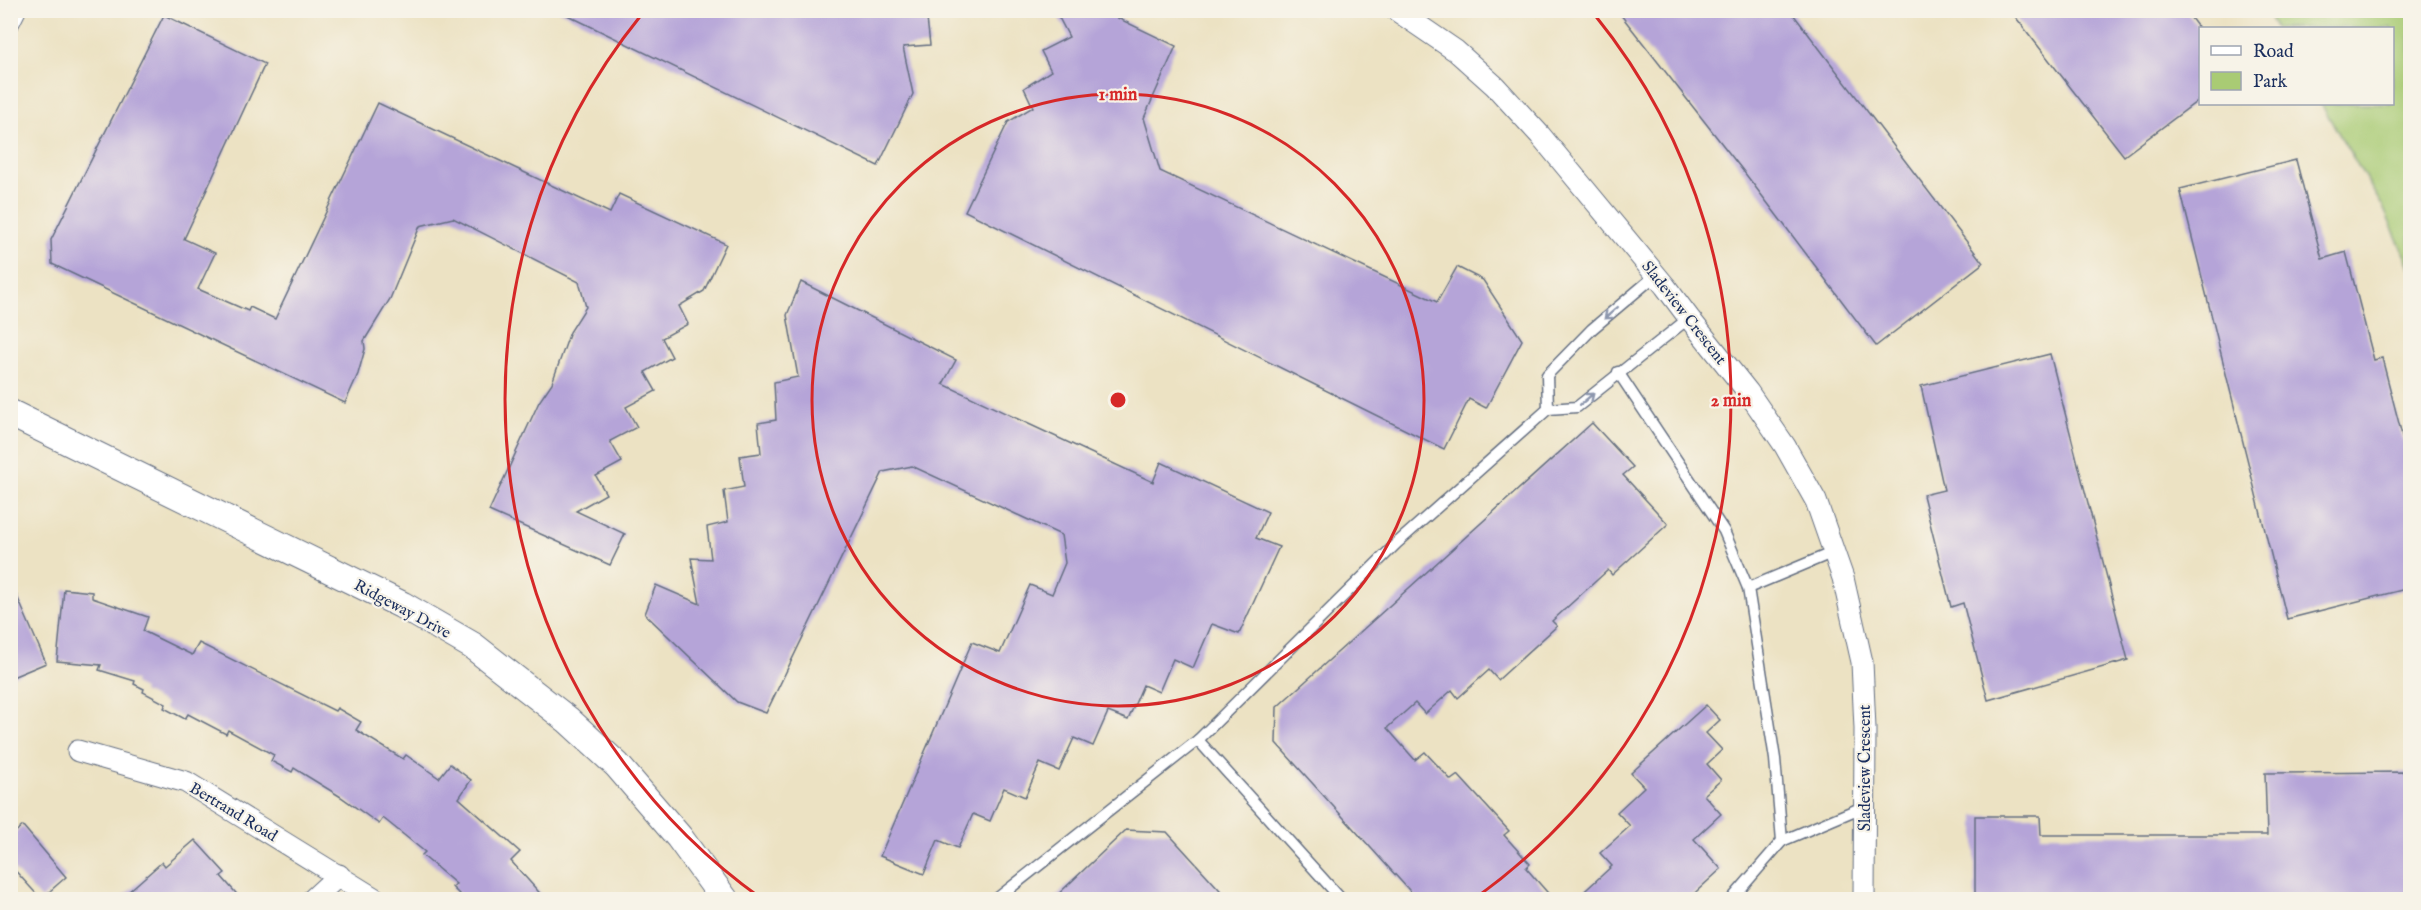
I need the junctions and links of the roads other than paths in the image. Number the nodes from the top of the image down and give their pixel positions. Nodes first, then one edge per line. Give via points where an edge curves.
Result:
1 (15, 10) edge
2 (1396, 10) edge
3 (10, 20) edge
4 (1656, 274) junction
5 (1689, 318) junction
6 (1618, 372) junction
7 (1548, 409) junction
8 (10, 413) edge
9 (1834, 552) junction
10 (1748, 588) junction
11 (1198, 740) junction
12 (78, 751) dead end
13 (1865, 806) junction
14 (1782, 841) junction
15 (339, 874) junction
16 (312, 900) edge
17 (377, 900) edge
18 (725, 900) edge
19 (995, 900) edge
20 (1342, 900) edge
21 (1731, 900) edge
22 (1864, 900) edge

1 - 3 street
2 - 4 street, Sladeview Crescent via 1456,51 1495,86
4 - 5 street, Sladeview Crescent
4 -> 7 lane via 1592,329 1547,375
5 - 6 lane
5 - 9 street, Sladeview Crescent via 1785,446 1816,501
7 -> 6 lane via 1577,407
6 - 10 lane via 1724,531
7 - 11 lane via 1397,543
8 - 18 street, Ridgeway Drive via 402,605 473,646 568,720 617,765 679,837
9 - 10 lane
9 - 13 street, Sladeview Crescent via 1862,662
10 - 14 lane via 1775,759
11 - 19 lane
11 - 20 lane
12 - 15 street, Bertrand Road via 186,782
13 - 14 lane
13 - 22 street, Sladeview Crescent
14 - 21 lane
15 - 16 street
15 - 17 street, Bertrand Road

